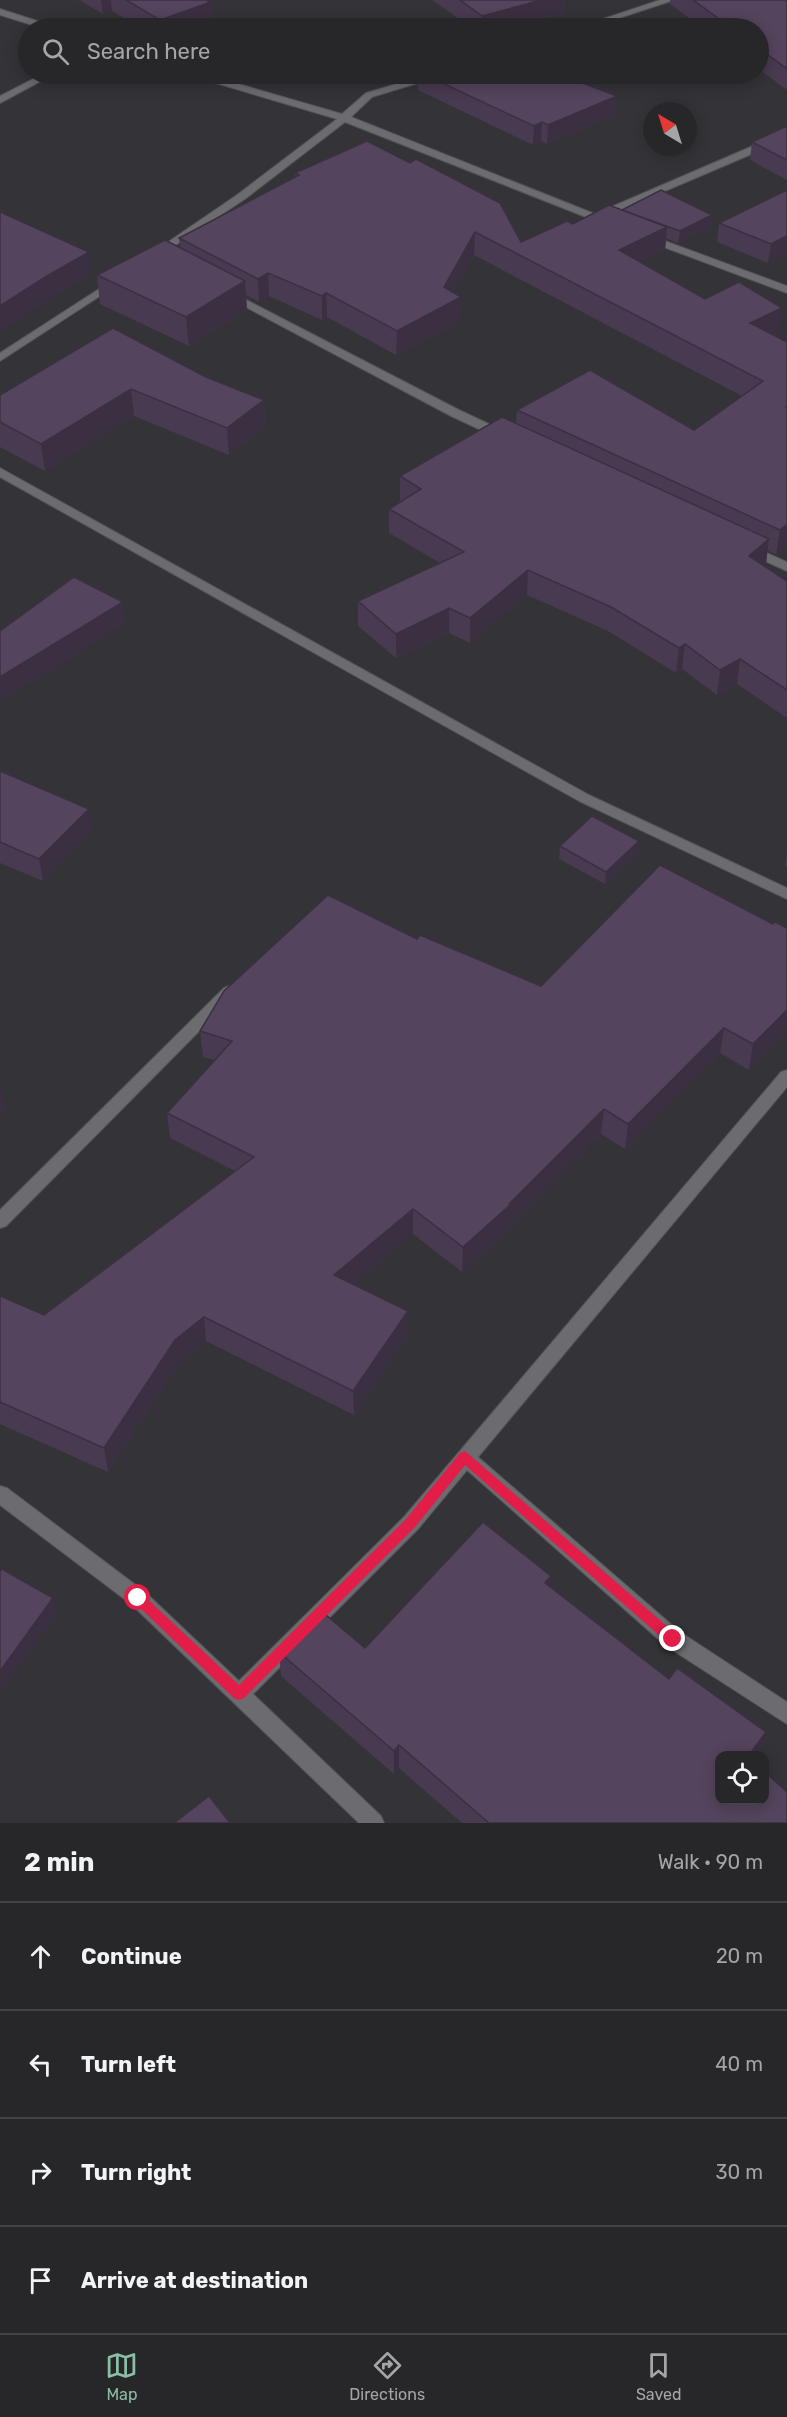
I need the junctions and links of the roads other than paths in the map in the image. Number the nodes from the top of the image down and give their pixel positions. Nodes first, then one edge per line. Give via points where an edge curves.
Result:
1 (669, 0) edge
2 (0, 12) edge
3 (19, 18) edge
4 (612, 18) edge
5 (30, 84) edge
6 (229, 84) edge
7 (404, 84) edge
8 (0, 100) edge
9 (344, 118) junction
10 (787, 135) edge
11 (594, 217) junction
12 (616, 226) edge
13 (639, 234) edge
14 (155, 259) edge
15 (126, 274) edge
16 (217, 288) edge
17 (787, 290) edge
18 (0, 358) edge
19 (519, 443) edge
20 (0, 472) edge
21 (734, 542) edge
22 (787, 567) edge
23 (787, 894) edge
24 (241, 980) edge
25 (787, 1076) edge
26 (0, 1221) edge
27 (465, 1457) junction
28 (0, 1494) edge
29 (239, 1694) junction
30 (787, 1714) edge
31 (374, 1823) edge

1 - 4 street
2 - 3 street
5 - 8 street
6 - 9 street
7 - 9 street via 369,94
9 - 11 street
9 - 14 street
10 - 11 street
11 - 12 street
13 - 17 street
15 - 18 street
16 - 19 street
20 - 23 street via 584,798
21 - 22 street
24 - 26 street
25 - 27 street
27 - 29 street via 411,1523
27 - 30 street via 673,1639
28 - 29 street via 138,1598
29 - 31 street

